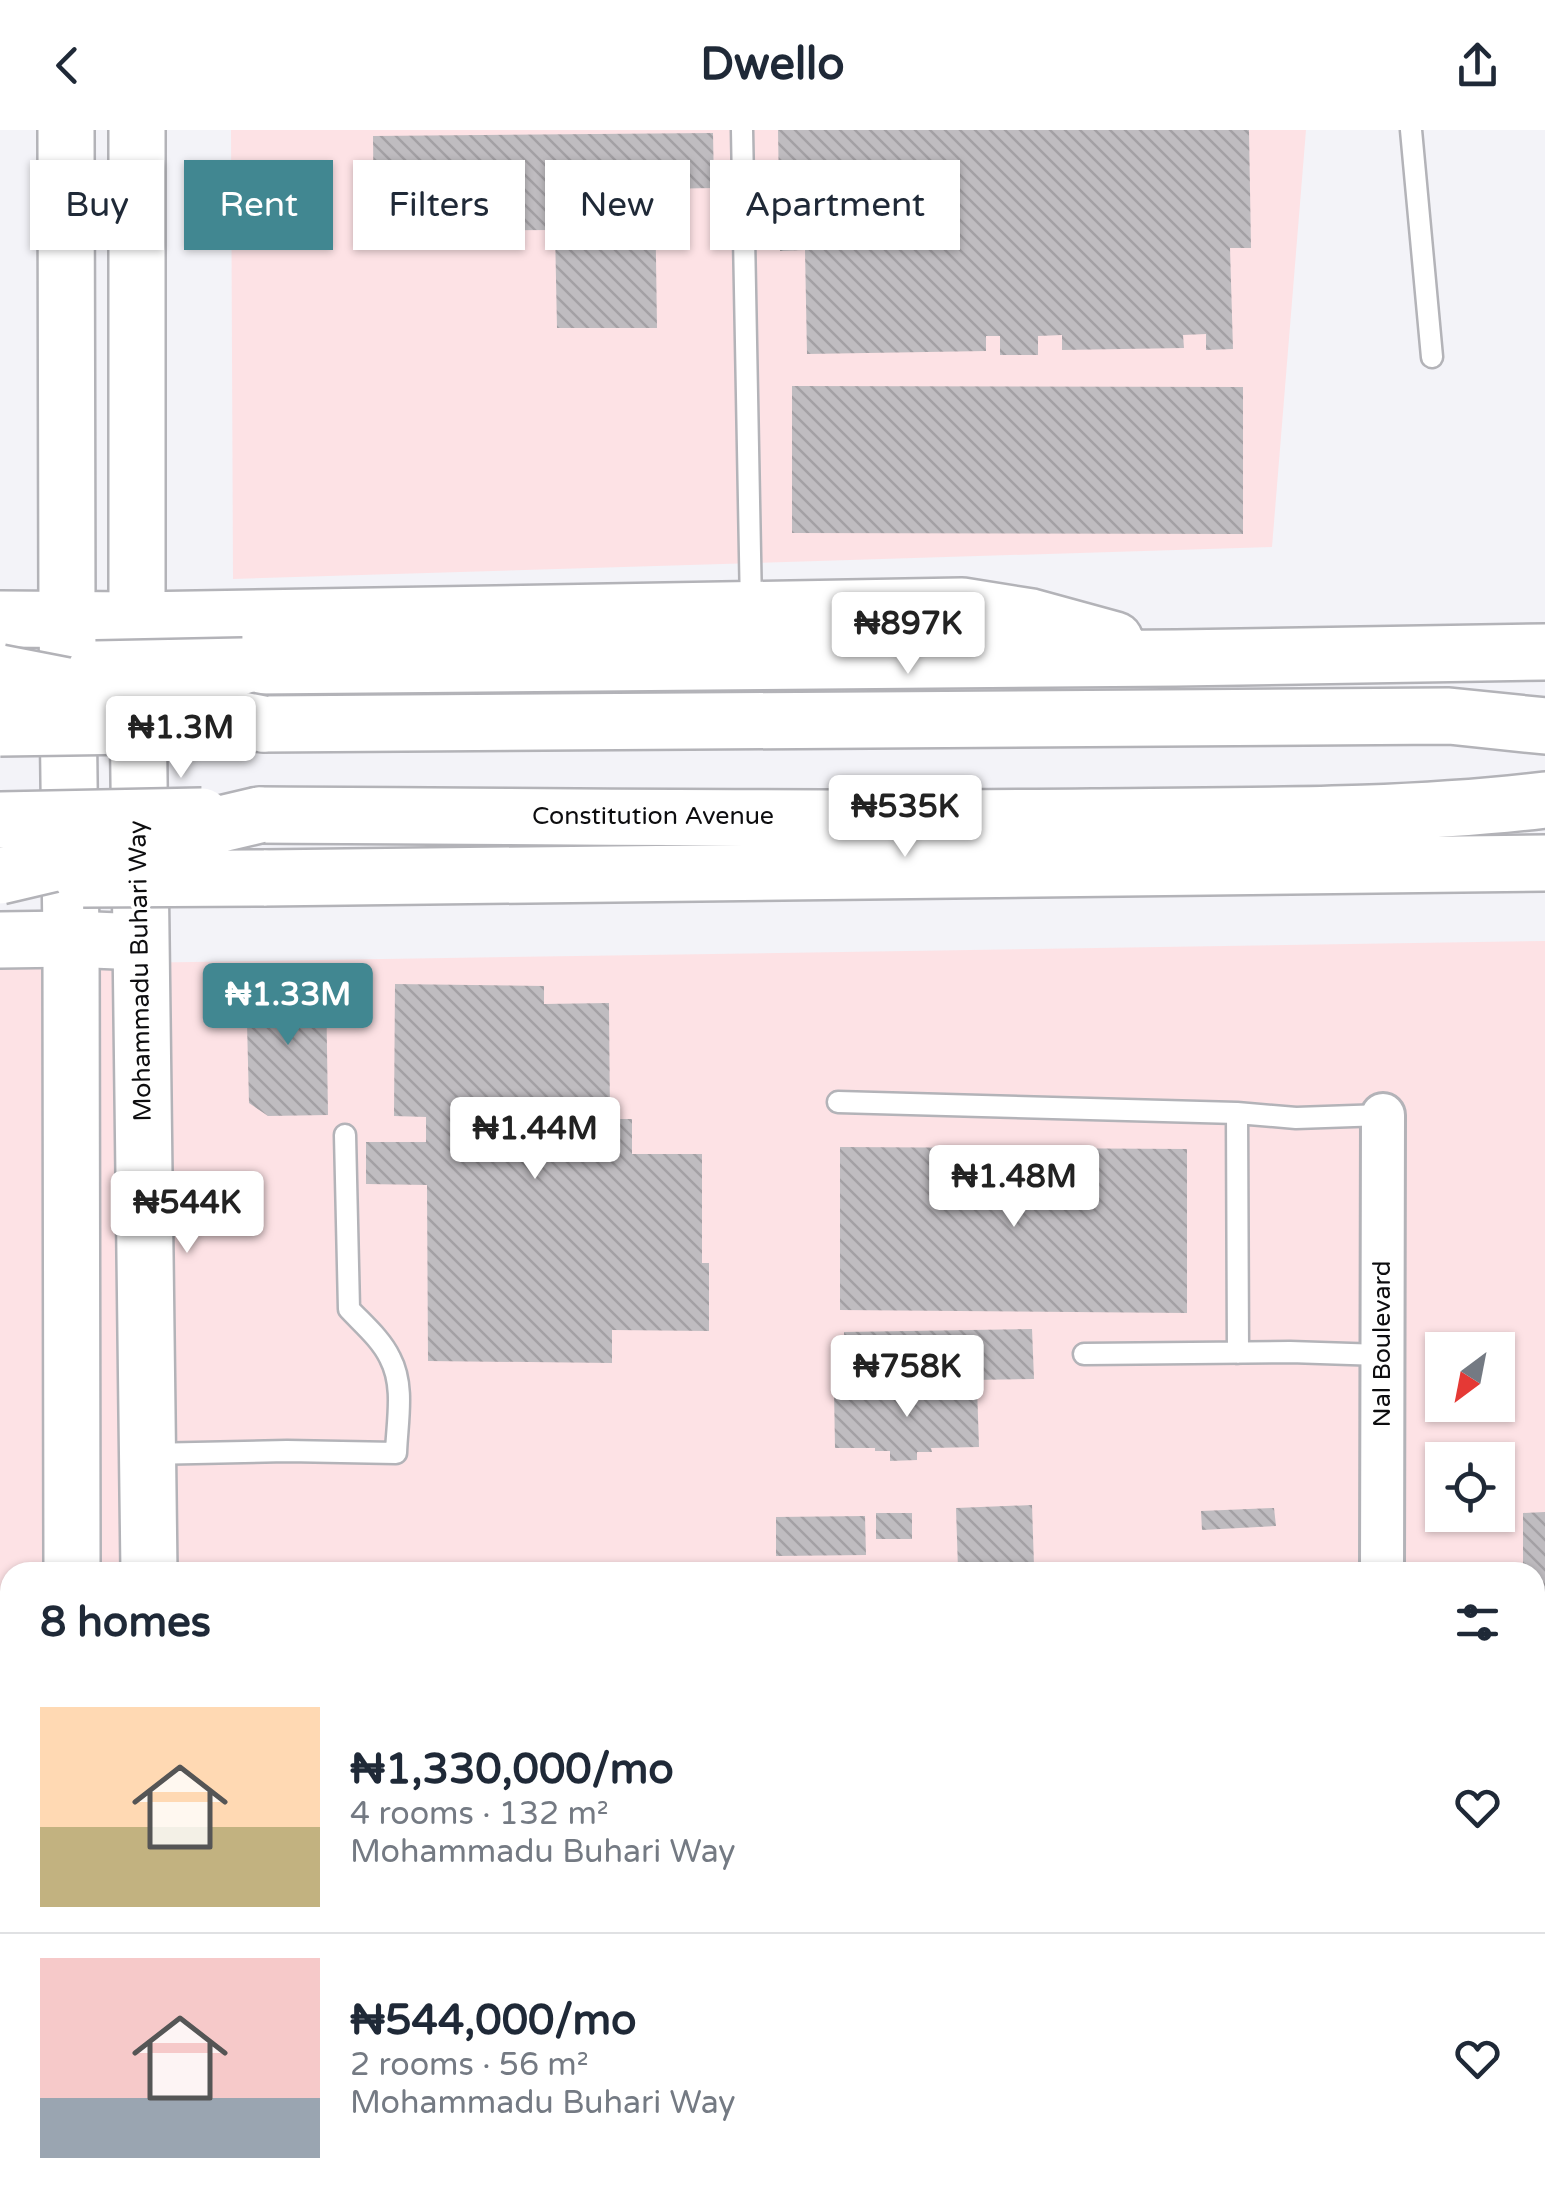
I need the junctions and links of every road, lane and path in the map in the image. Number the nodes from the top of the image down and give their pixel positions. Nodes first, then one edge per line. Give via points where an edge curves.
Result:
1 (66, 130) edge
2 (137, 130) edge
3 (742, 130) edge
4 (1411, 130) edge
5 (1432, 358) dead end
6 (751, 609) junction
7 (0, 619) edge
8 (67, 619) junction
9 (137, 620) junction
10 (1545, 652) edge
11 (1176, 658) junction
12 (0, 672) edge
13 (264, 724) junction
14 (1545, 726) edge
15 (0, 728) edge
16 (1545, 800) edge
17 (259, 814) junction
18 (0, 820) edge
19 (1545, 864) edge
20 (0, 878) edge
21 (71, 939) junction
22 (0, 940) edge
23 (140, 942) junction
24 (838, 1102) dead end
25 (1236, 1113) junction
26 (1383, 1116) joint
27 (346, 1135) dead end
28 (1238, 1352) junction
29 (1084, 1354) dead end
30 (1381, 1356) junction
31 (147, 1454) junction
32 (72, 1562) edge
33 (149, 1562) edge
34 (1382, 1562) edge

1 - 8 main road
2 - 9 main road, Mohammadu Buhari Way
3 - 6 lane
4 - 5 lane
6 - 9 main road
6 - 11 main road via 962,606 1031,617
7 - 8 main road
8 - 9 main road
8 - 21 main road
9 - 23 main road, Mohammadu Buhari Way
10 - 11 main road
11 - 12 main road, bridge
12 - 13 main road, bridge
13 - 14 main road via 1449,716
13 - 15 main road, bridge
16 - 17 main road, Constitution Avenue via 1417,812 1150,816
17 - 18 main road, Constitution Avenue, bridge
17 - 20 main road, bridge
19 - 20 main road, bridge
21 - 22 main road
21 - 23 main road
21 - 32 main road
23 - 31 main road, Mohammadu Buhari Way
24 - 25 lane
25 - 26 lane
25 - 28 lane
26 - 30 street, Nal Boulevard
27 - 31 lane via 349,1309 397,1375 396,1453
28 - 29 lane
28 - 30 lane
30 - 34 street, Nal Boulevard
31 - 33 main road, Mohammadu Buhari Way

